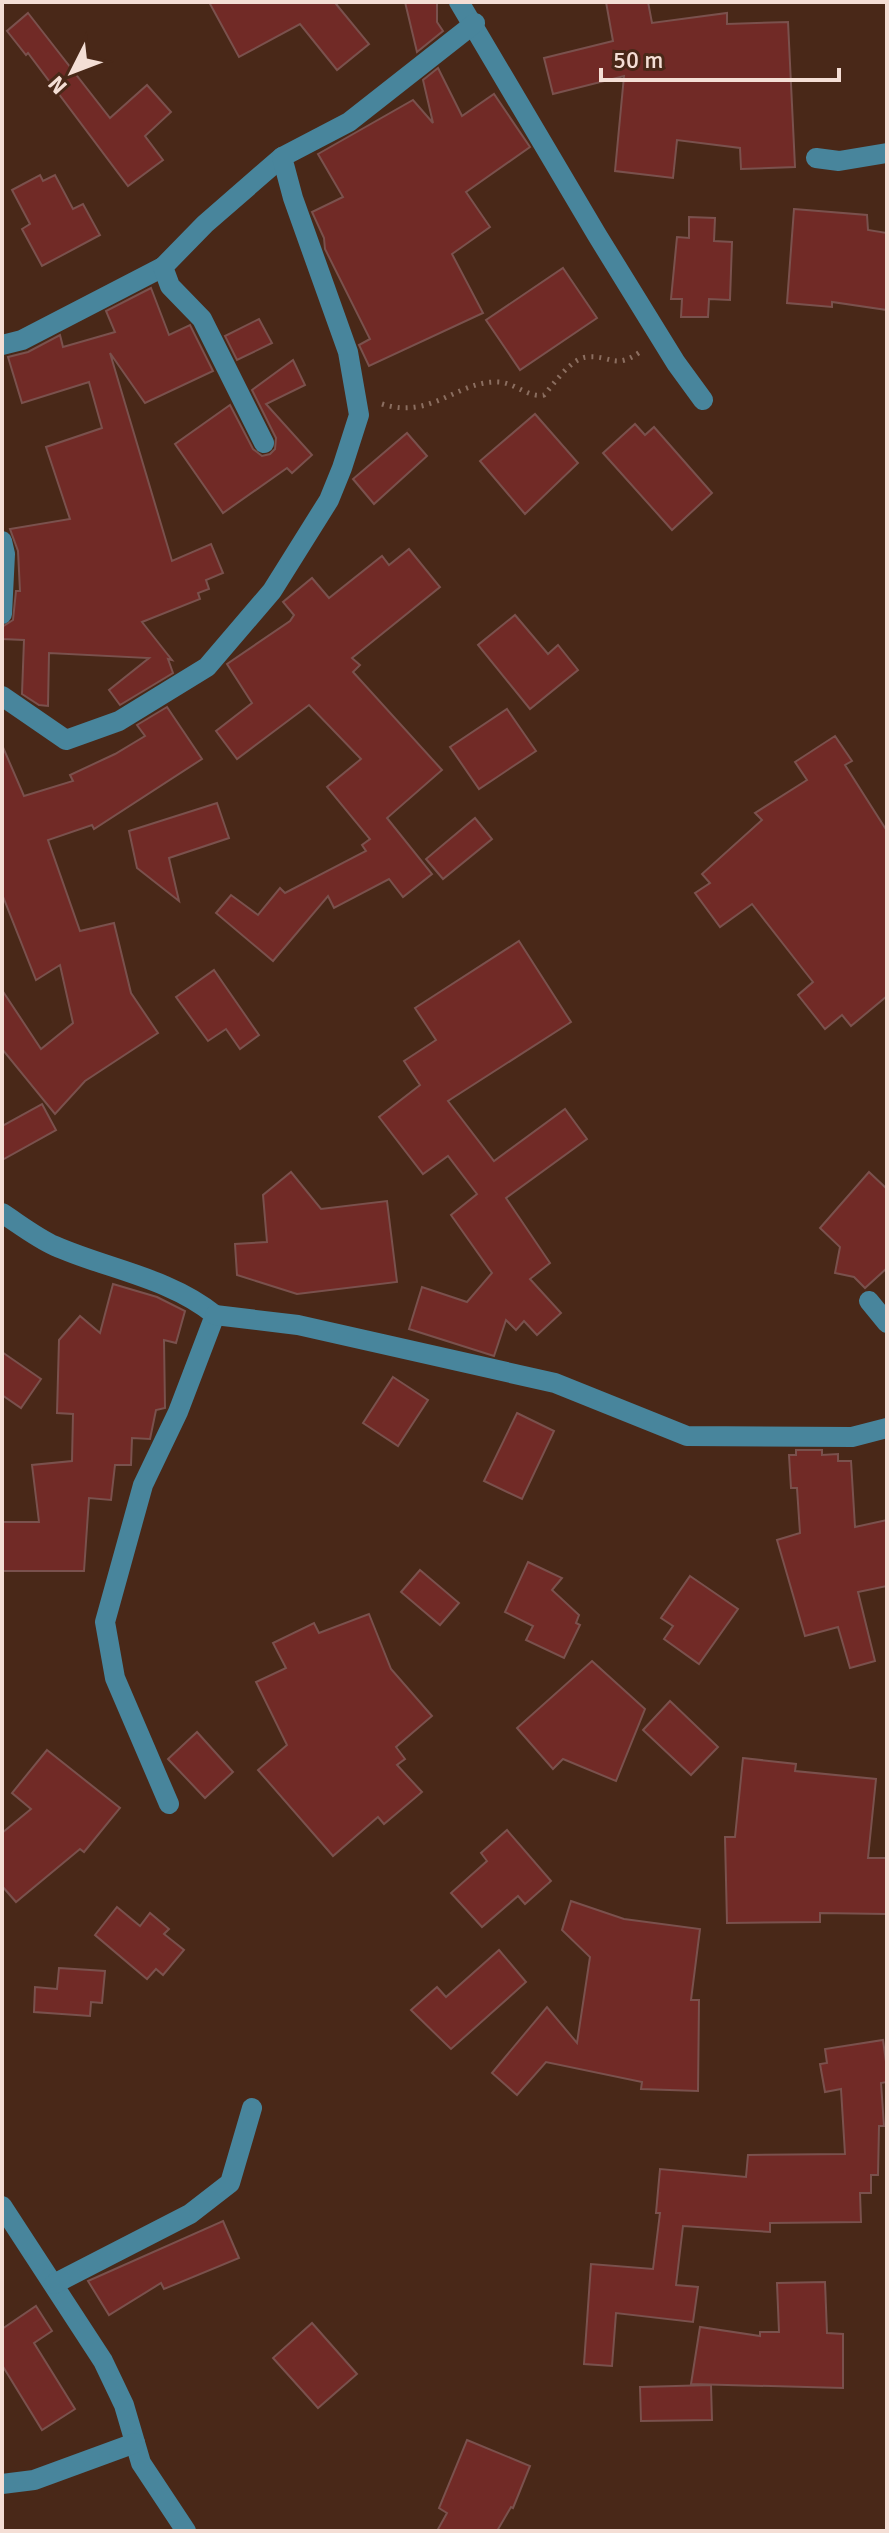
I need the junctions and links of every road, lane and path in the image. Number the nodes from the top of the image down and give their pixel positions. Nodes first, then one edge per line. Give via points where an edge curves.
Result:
1 (459, 2) edge
2 (475, 23) junction
3 (887, 153) edge
4 (282, 157) junction
5 (816, 158) dead end
6 (163, 267) junction
7 (661, 337) junction
8 (2, 345) edge
9 (355, 394) junction
10 (703, 400) dead end
11 (264, 443) dead end
12 (2, 541) edge
13 (2, 614) edge
14 (2, 696) edge
15 (2, 1213) edge
16 (869, 1301) dead end
17 (215, 1315) junction
18 (887, 1323) edge
19 (887, 1428) edge
20 (169, 1804) dead end
21 (252, 2108) dead end
22 (2, 2206) edge
23 (54, 2284) junction
24 (135, 2443) junction
25 (2, 2484) edge
26 (186, 2531) edge

1 - 2 street
2 - 4 street via 349,122
2 - 7 street
3 - 5 street via 839,161
4 - 6 street
4 - 9 street via 348,352
6 - 8 street via 22,340
6 - 11 street via 170,286 202,319
7 - 9 path via 627,361 576,361 544,395 500,382 424,406 388,406
7 - 10 street
9 - 14 street via 359,415 329,500 272,591 207,667 119,721 66,740
12 - 13 street
15 - 17 street via 52,1245 186,1295
16 - 18 street
17 - 19 street via 298,1325 555,1383 687,1436 852,1437
17 - 20 street via 143,1485 105,1622 123,1703
21 - 23 street via 230,2183 190,2214
22 - 23 street
23 - 24 street via 103,2361
24 - 25 street via 34,2480
24 - 26 street via 141,2463

